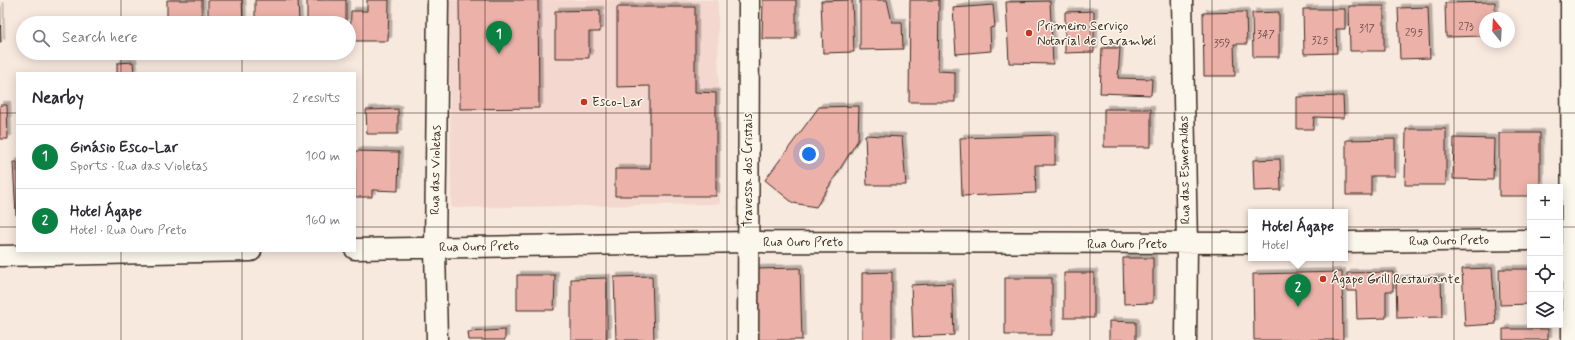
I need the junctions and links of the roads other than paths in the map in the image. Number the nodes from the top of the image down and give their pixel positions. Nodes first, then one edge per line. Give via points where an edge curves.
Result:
1 (438, 0) edge
2 (749, 0) edge
3 (1182, 0) edge
4 (1572, 0) edge
5 (1569, 239) edge
6 (1527, 240) edge
7 (748, 242) junction
8 (1348, 242) edge
9 (1248, 243) edge
10 (1187, 244) junction
11 (435, 248) junction
12 (356, 249) edge
13 (201, 252) edge
14 (0, 256) edge
15 (437, 340) edge
16 (748, 340) edge
17 (1186, 340) edge
18 (1572, 340) edge

1 - 11 street, Rua das Violetas
2 - 7 street, Travessa dos Cristais
3 - 10 street, Rua das Esmeraldas
4 - 5 street
5 - 18 street
6 - 8 street, Rua Ouro Preto
7 - 10 street, Rua Ouro Preto
7 - 11 street, Rua Ouro Preto
7 - 16 street, Travessa dos Cristais
9 - 10 street, Rua Ouro Preto
10 - 17 street, Rua das Esmeraldas
11 - 12 street, Rua Ouro Preto
11 - 15 street, Rua das Violetas
13 - 14 street

